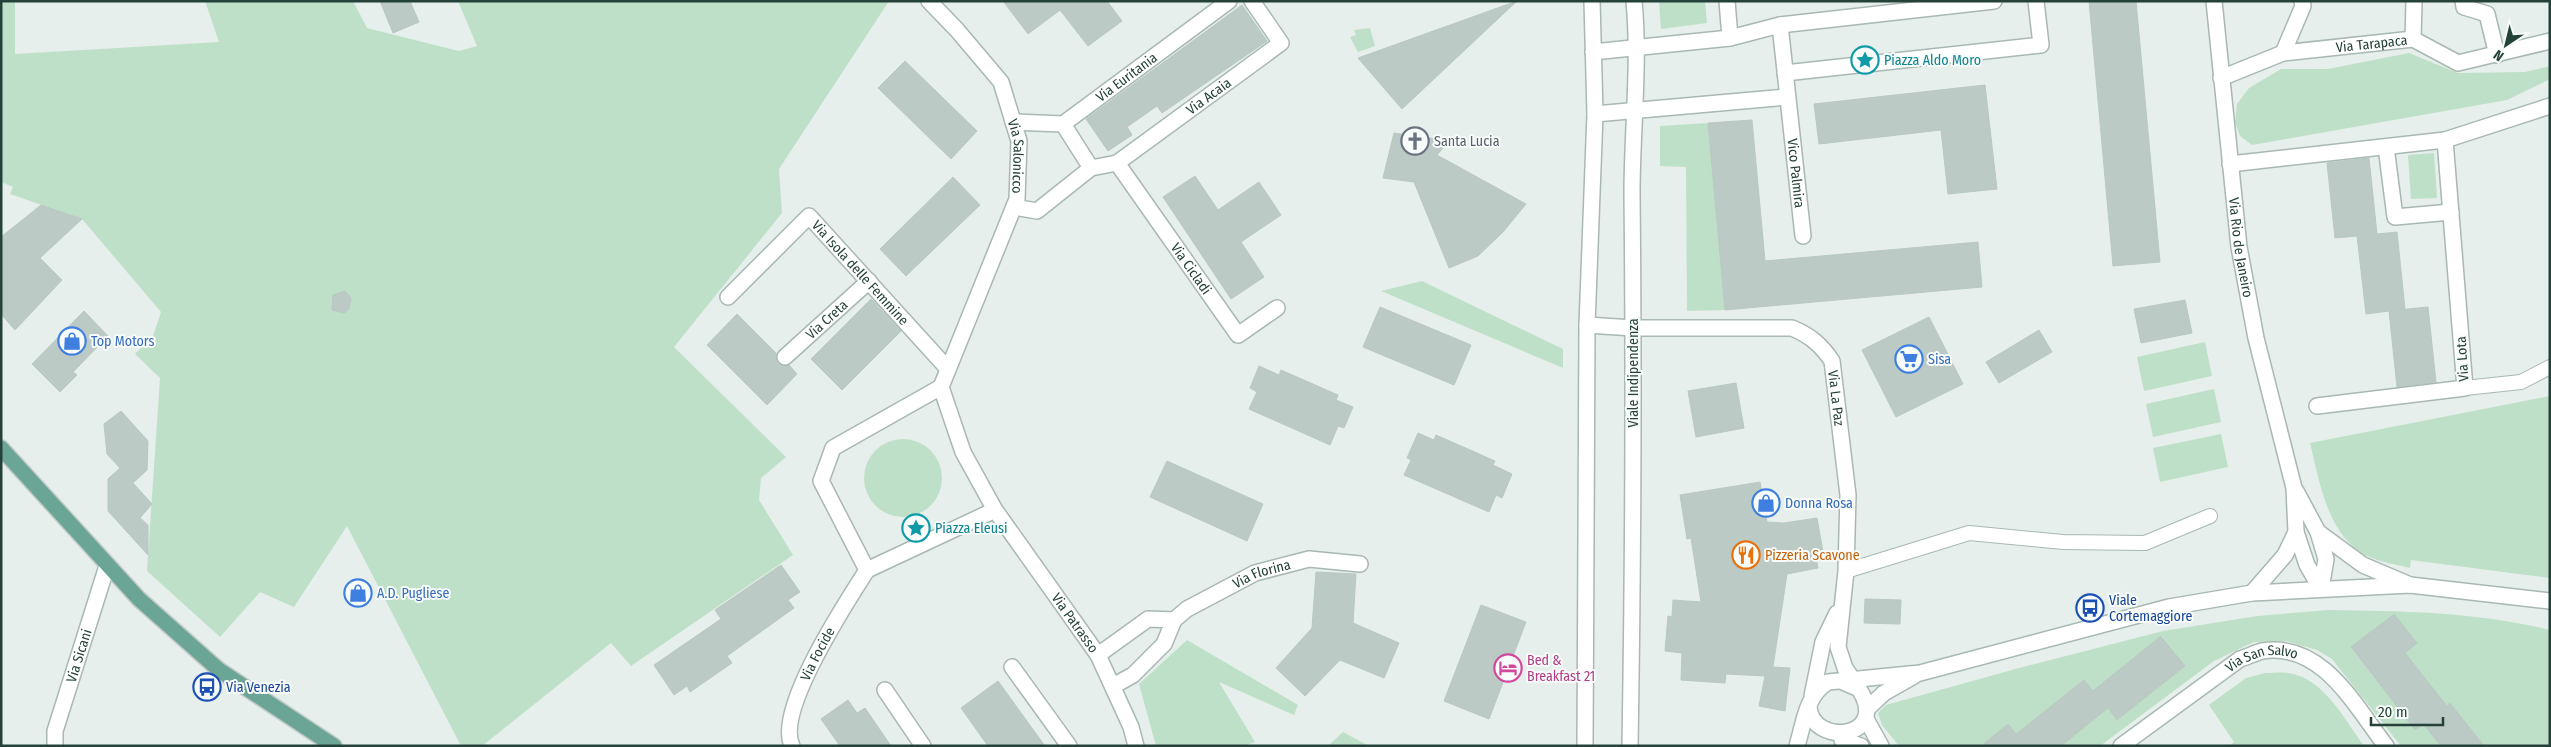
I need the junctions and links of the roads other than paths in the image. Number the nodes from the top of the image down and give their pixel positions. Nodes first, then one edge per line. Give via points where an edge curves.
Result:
1 (928, 1) edge
2 (1229, 1) edge
3 (1252, 1) edge
4 (1592, 1) edge
5 (1634, 1) edge
6 (1994, 1) edge
7 (2036, 1) edge
8 (2214, 1) edge
9 (2302, 1) edge
10 (2414, 1) edge
11 (2463, 1) edge
12 (1728, 5) edge
13 (1780, 25) junction
14 (1730, 38) junction
15 (2413, 39) junction
16 (2550, 41) edge
17 (1636, 48) junction
18 (1593, 52) junction
19 (2283, 53) junction
20 (2497, 55) junction
21 (1785, 73) junction
22 (2221, 78) junction
23 (1788, 104) junction
24 (2550, 106) edge
25 (1635, 110) junction
26 (1595, 114) junction
27 (1013, 122) junction
28 (1063, 124) junction
29 (2445, 140) junction
30 (2386, 147) junction
31 (1117, 163) junction
32 (2230, 164) junction
33 (1091, 168) junction
34 (1014, 207) junction
35 (2451, 212) junction
36 (1803, 236) dead end
37 (869, 281) junction
38 (728, 297) dead end
39 (1277, 308) dead end
40 (1587, 325) junction
41 (1634, 328) junction
42 (785, 357) dead end
43 (2550, 368) edge
44 (948, 369) junction
45 (941, 387) junction
46 (2465, 388) junction
47 (2317, 406) dead end
48 (1, 448) edge
49 (2294, 488) junction
50 (995, 510) junction
51 (2210, 516) dead end
52 (2296, 532) junction
53 (2318, 532) junction
54 (1360, 564) dead end
55 (108, 566) junction
56 (867, 570) junction
57 (1846, 571) junction
58 (2410, 585) junction
59 (2321, 589) junction
60 (2252, 594) junction
61 (2550, 601) edge
62 (1842, 603) junction
63 (1174, 620) junction
64 (1098, 655) junction
65 (1012, 667) dead end
66 (1920, 673) junction
67 (1850, 683) junction
68 (1113, 686) junction
69 (885, 690) dead end
70 (1810, 701) junction
71 (1867, 714) junction
72 (1833, 741) edge
73 (54, 746) edge
74 (334, 746) edge
75 (792, 746) edge
76 (923, 746) edge
77 (1070, 746) edge
78 (1136, 746) edge
79 (1585, 746) edge
80 (1630, 746) edge
81 (1797, 746) edge
82 (1860, 746) edge
83 (1880, 746) edge
84 (2121, 746) edge
85 (2386, 746) edge

1 - 27 street, Via Salonicco via 1001,82
2 - 28 street, Via Euritania
3 - 31 street, Via Acaia via 1281,43
4 - 18 street
5 - 17 street, Viale Indipendenza
6 - 13 street
7 - 21 street via 2041,45
8 - 22 street, Via Rio de Janeiro
9 - 19 street via 2303,6
10 - 15 street
11 - 20 street via 2464,7 2487,14
12 - 14 street
13 - 14 street
13 - 21 street, Vico Palmira
14 - 17 street
15 - 19 street, Via Tarapaca
15 - 20 street, Via Tarapaca via 2458,63
16 - 20 street, Via Tarapaca
17 - 18 street
17 - 25 street, Viale Indipendenza
18 - 26 street
19 - 22 street, Via Tarapaca
21 - 23 street, Vico Palmira
22 - 32 street, Via Rio de Janeiro
23 - 25 street
23 - 36 street, Vico Palmira
24 - 29 street
25 - 26 street
25 - 41 street, Viale Indipendenza via 1632,170
26 - 40 street
27 - 28 street
27 - 34 street, Via Salonicco via 1019,142
28 - 33 street
29 - 30 street
29 - 35 street, Via Lota
30 - 32 street
30 - 35 street via 2395,217
31 - 33 street, Via Acaia
31 - 39 street, Via Cicladi via 1238,335
32 - 49 street, Via Rio de Janeiro via 2239,246 2256,338
33 - 34 street, Via Acaia via 1037,211
34 - 44 street, Via Salonicco
35 - 46 street, Via Lota
37 - 38 street, Via Isola delle Femmine via 809,216
37 - 42 street, Via Creta
37 - 44 street, Via Isola delle Femmine
40 - 41 street, Via La Paz
40 - 79 street
41 - 57 street, Via La Paz via 1792,328 1809,335 1822,346 1832,361 1848,495
41 - 80 street, Viale Indipendenza
43 - 46 lane via 2521,382
44 - 45 street, Via Salonicco
45 - 50 street via 963,452
45 - 56 street via 833,448 822,481
46 - 47 street, Via Lota
48 - 55 main road
49 - 52 street
49 - 53 street
50 - 56 street
50 - 64 street, Via Patrasso
51 - 57 lane via 2145,543 2063,542 1969,533
52 - 59 street via 2307,565
52 - 60 street via 2285,555
53 - 58 street via 2363,565
53 - 59 street via 2326,559
54 - 63 street, Via Florina via 1309,559 1255,573 1187,609
55 - 73 street, Via Sicani via 55,731
55 - 74 main road via 139,599 219,670
56 - 75 street, Via Focide via 798,692 788,737
57 - 62 street, Via La Paz
58 - 59 street
58 - 61 street
59 - 60 street
60 - 66 street via 2169,608
62 - 67 street, Via La Paz via 1838,647
62 - 70 street via 1823,642
63 - 64 street via 1148,619
63 - 68 street via 1164,644 1132,676
64 - 68 street, Via Patrasso
65 - 77 street
66 - 67 street
66 - 71 street via 1884,693
67 - 70 street via 1828,682
67 - 71 street
68 - 78 street, Via Patrasso
69 - 76 street
70 - 72 street via 1809,717 1814,727
70 - 81 street
71 - 72 street via 1861,729 1853,736
71 - 83 street
72 - 82 street
84 - 85 street, Via San Salvo via 2240,659 2262,651 2286,651 2312,659 2332,677

